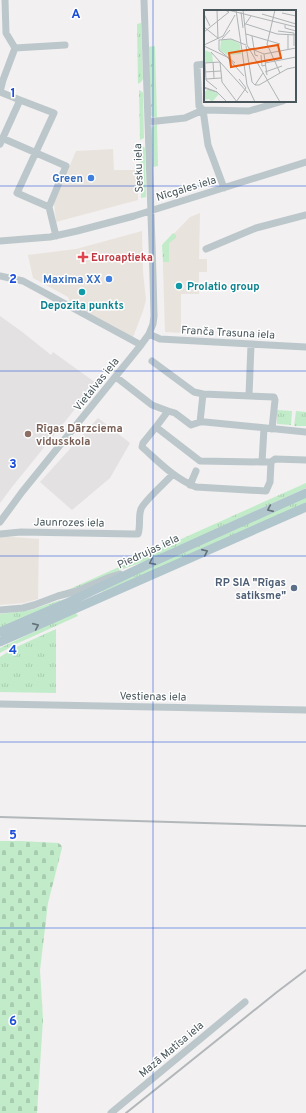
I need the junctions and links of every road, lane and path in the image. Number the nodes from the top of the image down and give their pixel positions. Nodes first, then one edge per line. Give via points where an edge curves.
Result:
1 (5, 0) edge
2 (144, 0) edge
3 (65, 45) dead end
4 (15, 48) junction
5 (204, 64) edge
6 (0, 92) edge
7 (20, 100) junction
8 (280, 102) edge
9 (203, 110) junction
10 (148, 122) junction
11 (1, 141) edge
12 (36, 153) junction
13 (306, 162) edge
14 (224, 188) junction
15 (49, 207) junction
16 (151, 211) junction
17 (306, 215) edge
18 (56, 236) junction
19 (0, 241) edge
20 (206, 249) dead end
21 (0, 276) edge
22 (149, 334) junction
23 (142, 345) junction
24 (251, 345) junction
25 (306, 347) edge
26 (152, 361) dead end
27 (116, 376) junction
28 (203, 394) junction
29 (249, 395) junction
30 (168, 411) junction
31 (200, 422) junction
32 (156, 427) junction
33 (264, 428) junction
34 (272, 429) junction
35 (306, 432) edge
36 (306, 460) edge
37 (262, 462) junction
38 (271, 462) junction
39 (198, 466) junction
40 (173, 474) junction
41 (190, 485) junction
42 (306, 493) edge
43 (306, 507) edge
44 (0, 522) edge
45 (0, 534) edge
46 (134, 571) junction
47 (0, 610) edge
48 (0, 632) edge
49 (0, 642) edge
50 (0, 704) edge
51 (306, 710) edge
52 (245, 1002) dead end
53 (111, 1113) edge

1 - 4 street via 6,34
2 - 10 street, Sesku iela
3 - 4 street
4 - 6 street
5 - 9 street via 198,65 199,106
6 - 7 street
7 - 11 street
7 - 12 street via 54,113
8 - 9 street via 248,111
9 - 10 street via 185,118
9 - 14 street via 208,145
10 - 16 street, Sesku iela
11 - 12 street
12 - 15 street via 66,166
12 - 15 street via 17,193
13 - 14 street, Nīcgales iela
14 - 16 street, Nīcgales iela
15 - 18 street
16 - 18 street, Nīcgales iela
16 - 22 street, Sesku iela via 154,316
17 - 20 street via 256,228
18 - 19 street, Nīcgales iela
21 - 23 street via 23,281
22 - 23 street, Vietalvas iela
22 - 24 street, Franča Trasuna iela via 160,339
23 - 27 street, Vietalvas iela
24 - 25 street, Franča Trasuna iela
24 - 29 street
26 - 28 street via 194,392
27 - 30 street via 152,405
27 - 44 street, Vietalvas iela
28 - 29 street
28 - 31 street
29 - 34 street via 274,397
30 - 31 street via 191,425
30 - 32 street
31 - 33 street
32 - 39 street
32 - 40 street via 142,447
33 - 34 street
33 - 37 street
34 - 35 street
36 - 38 street via 275,459
37 - 38 street
37 - 39 street
38 - 41 street via 270,482 266,491
39 - 41 street
40 - 41 street
40 - 45 street, Jaunrozes iela via 141,507 138,534
42 -> 46 main road, Piedrujas iela
49 -> 43 main road
46 - 47 street via 110,577 34,605
46 - 48 main road, Piedrujas iela
50 - 51 street, Vestienas iela
52 - 53 street, Mazā Matīsa iela

